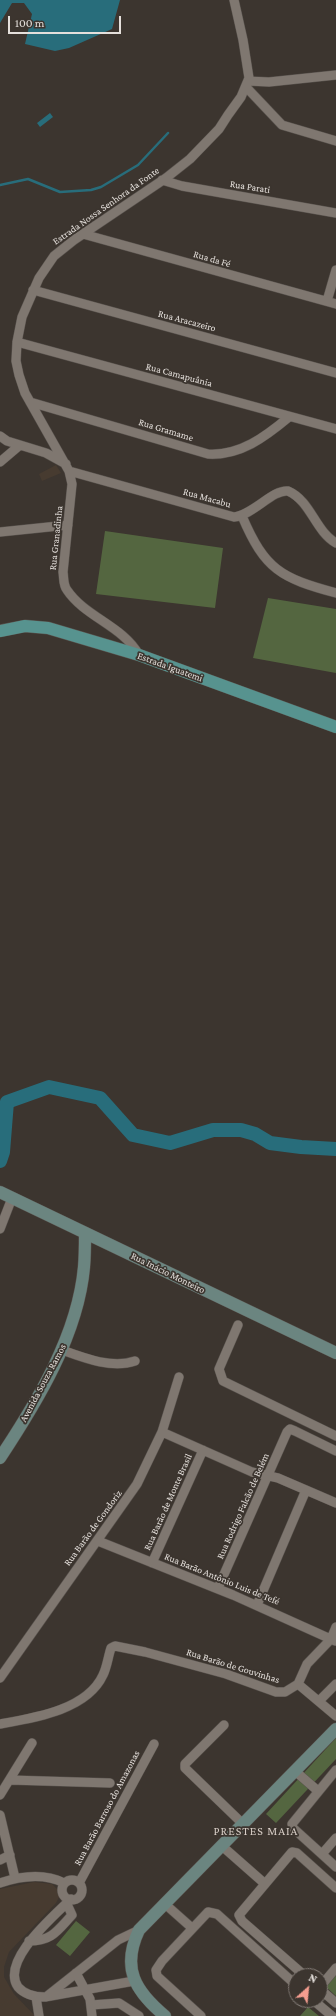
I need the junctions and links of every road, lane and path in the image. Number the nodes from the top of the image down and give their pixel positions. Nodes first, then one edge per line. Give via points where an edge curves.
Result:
1 (234, 0) edge
2 (336, 75) edge
3 (247, 84) junction
4 (336, 141) edge
5 (162, 180) junction
6 (336, 213) edge
7 (83, 234) junction
8 (336, 270) edge
9 (33, 290) junction
10 (332, 303) edge
11 (17, 342) junction
12 (336, 373) edge
13 (30, 402) junction
14 (289, 417) junction
15 (336, 429) edge
16 (0, 436) edge
17 (20, 445) junction
18 (0, 462) edge
19 (68, 468) junction
20 (242, 516) junction
21 (68, 524) junction
22 (0, 532) edge
23 (336, 543) edge
24 (336, 593) edge
25 (0, 631) edge
26 (139, 655) junction
27 (336, 727) edge
28 (0, 1192) edge
29 (12, 1198) junction
30 (0, 1229) edge
31 (85, 1234) junction
32 (238, 1325) dead end
33 (62, 1350) junction
34 (336, 1353) edge
35 (135, 1361) dead end
36 (179, 1376) dead end
37 (162, 1432) junction
38 (336, 1436) edge
39 (203, 1450) junction
40 (336, 1451) edge
41 (1, 1453) edge
42 (268, 1476) junction
43 (306, 1490) junction
44 (336, 1503) edge
45 (98, 1541) junction
46 (152, 1563) junction
47 (218, 1588) junction
48 (257, 1605) junction
49 (336, 1627) edge
50 (333, 1640) edge
51 (0, 1678) edge
52 (298, 1684) junction
53 (336, 1684) edge
54 (319, 1701) junction
55 (336, 1716) edge
56 (0, 1724) edge
57 (224, 1725) dead end
58 (336, 1729) edge
59 (32, 1743) dead end
60 (154, 1744) dead end
61 (336, 1770) edge
62 (295, 1771) junction
63 (10, 1780) junction
64 (110, 1783) dead end
65 (318, 1791) junction
66 (0, 1795) edge
67 (0, 1815) edge
68 (243, 1824) junction
69 (336, 1838) edge
70 (222, 1846) junction
71 (322, 1854) junction
72 (10, 1855) junction
73 (0, 1860) edge
74 (336, 1866) edge
75 (15, 1878) junction
76 (0, 1883) edge
77 (79, 1883) junction
78 (264, 1883) junction
79 (64, 1884) junction
80 (336, 1888) edge
81 (69, 1902) junction
82 (165, 1904) junction
83 (192, 1928) junction
84 (139, 1930) junction
85 (296, 1968) edge
86 (336, 1968) edge
87 (76, 1973) junction
88 (288, 1978) edge
89 (328, 1978) edge
90 (134, 1981) junction
91 (86, 1990) junction
92 (328, 1996) edge
93 (41, 1997) junction
94 (336, 2003) edge
95 (92, 2006) junction
96 (322, 2008) edge
97 (38, 2016) edge
98 (92, 2016) edge
99 (139, 2016) edge
100 (165, 2016) edge
101 (201, 2016) edge
102 (332, 2016) edge

1 - 3 street via 249,78
2 - 3 street
3 - 4 street via 282,125
3 - 5 street, Estrada Nossa Senhora da Fonte via 219,129 190,159
5 - 6 street, Rua Parati via 182,186
5 - 7 street, Estrada Nossa Senhora da Fonte
7 - 9 street, Estrada Nossa Senhora da Fonte via 54,256 46,265
7 - 10 street, Rua da Fé
8 - 10 street
9 - 11 street, Estrada Nossa Senhora da Fonte via 22,317
9 - 12 street, Rua Aracazeiro
11 - 13 street, Estrada Nossa Senhora da Fonte via 16,361 19,375
11 - 14 street, Rua Camapuânia
13 - 14 street, Rua Gramame via 208,454 226,454 249,446
13 - 19 street, Estrada Nossa Senhora da Fonte
14 - 15 street, Rua Camapuânia
16 - 17 street, Rua Macabu
17 - 18 street
17 - 19 street, Rua Macabu via 46,453
19 - 20 street, Rua Macabu via 226,516
19 - 21 street, Rua Granadinha via 73,492
20 - 23 street, Rua Macabu via 278,494 288,491 299,498 325,535
20 - 24 street via 255,544 266,560 278,570 299,582
21 - 22 street
21 - 26 street, Rua Granadinha via 63,572 67,590 84,607 128,641
25 - 26 main road, Estrada Iguatemi via 25,626 48,628
26 - 27 main road, Estrada Iguatemi
28 - 29 street, Rua Inácio Monteiro
29 - 30 street
29 - 31 street, Rua Inácio Monteiro
31 - 33 street, Avenida Souza Ramos via 83,1278
31 - 34 street, Rua Inácio Monteiro
32 - 38 street via 219,1369 223,1381
33 - 35 street via 111,1363 126,1364
33 - 41 street, Avenida Souza Ramos via 26,1417
36 - 37 street, Rua Barão de Gondoriz
37 - 39 street
37 - 45 street, Rua Barão de Gondoriz via 137,1484
39 - 42 street via 252,1472
39 - 46 street, Rua Barão de Monte Brasil
40 - 42 street, Rua Rodrigo Falcão de Belém via 290,1430
42 - 43 street
42 - 47 street, Rua Rodrigo Falcão de Belém
43 - 44 street
43 - 48 street
45 - 46 street, Rua Barão Antônio Luis de Tefé
45 - 51 street, Rua Barão de Gondoriz
46 - 47 street, Rua Barão Antônio Luis de Tefé
47 - 48 street, Rua Barão Antônio Luis de Tefé
48 - 50 street, Rua Barão Antônio Luis de Tefé
49 - 50 street
50 - 52 street via 307,1664
52 - 54 street
52 - 56 street, Rua Barão de Gouvinhas via 281,1693 226,1674 115,1646 111,1648 100,1681 74,1706
53 - 54 street
54 - 55 street
57 - 68 street via 185,1764 185,1768
58 - 62 street
59 - 63 street
60 - 77 street, Rua Barão Barroso do Amazonas
61 - 65 street
62 - 65 street
62 - 68 street
63 - 64 street
63 - 66 street
65 - 71 street via 293,1821 293,1828
67 - 72 street
68 - 70 street
69 - 71 street
70 - 78 street
70 - 82 street
71 - 74 street
72 - 73 street
72 - 75 street
75 - 76 street
75 - 79 street via 41,1876
77 - 79 street via 71,1880
77 - 81 street via 82,1888 81,1894
78 - 80 street via 290,1853 294,1852
78 - 85 street via 240,1913 240,1918
79 - 81 street via 63,1893
81 - 93 street via 72,1915 50,1938 29,1942 15,1960 13,1980 21,1990
82 - 83 street
82 - 84 street
83 - 88 street via 206,1913 211,1911 217,1914
83 - 101 street via 157,1967 156,1973
84 - 87 street via 118,1940
84 - 90 street via 131,1950 130,1962
86 - 89 street
87 - 91 street
87 - 93 street
90 - 91 street
90 - 100 street via 146,1999
91 - 93 street
91 - 95 street
92 - 94 street
93 - 97 street
95 - 98 street
95 - 99 street via 119,2002
96 - 102 street

